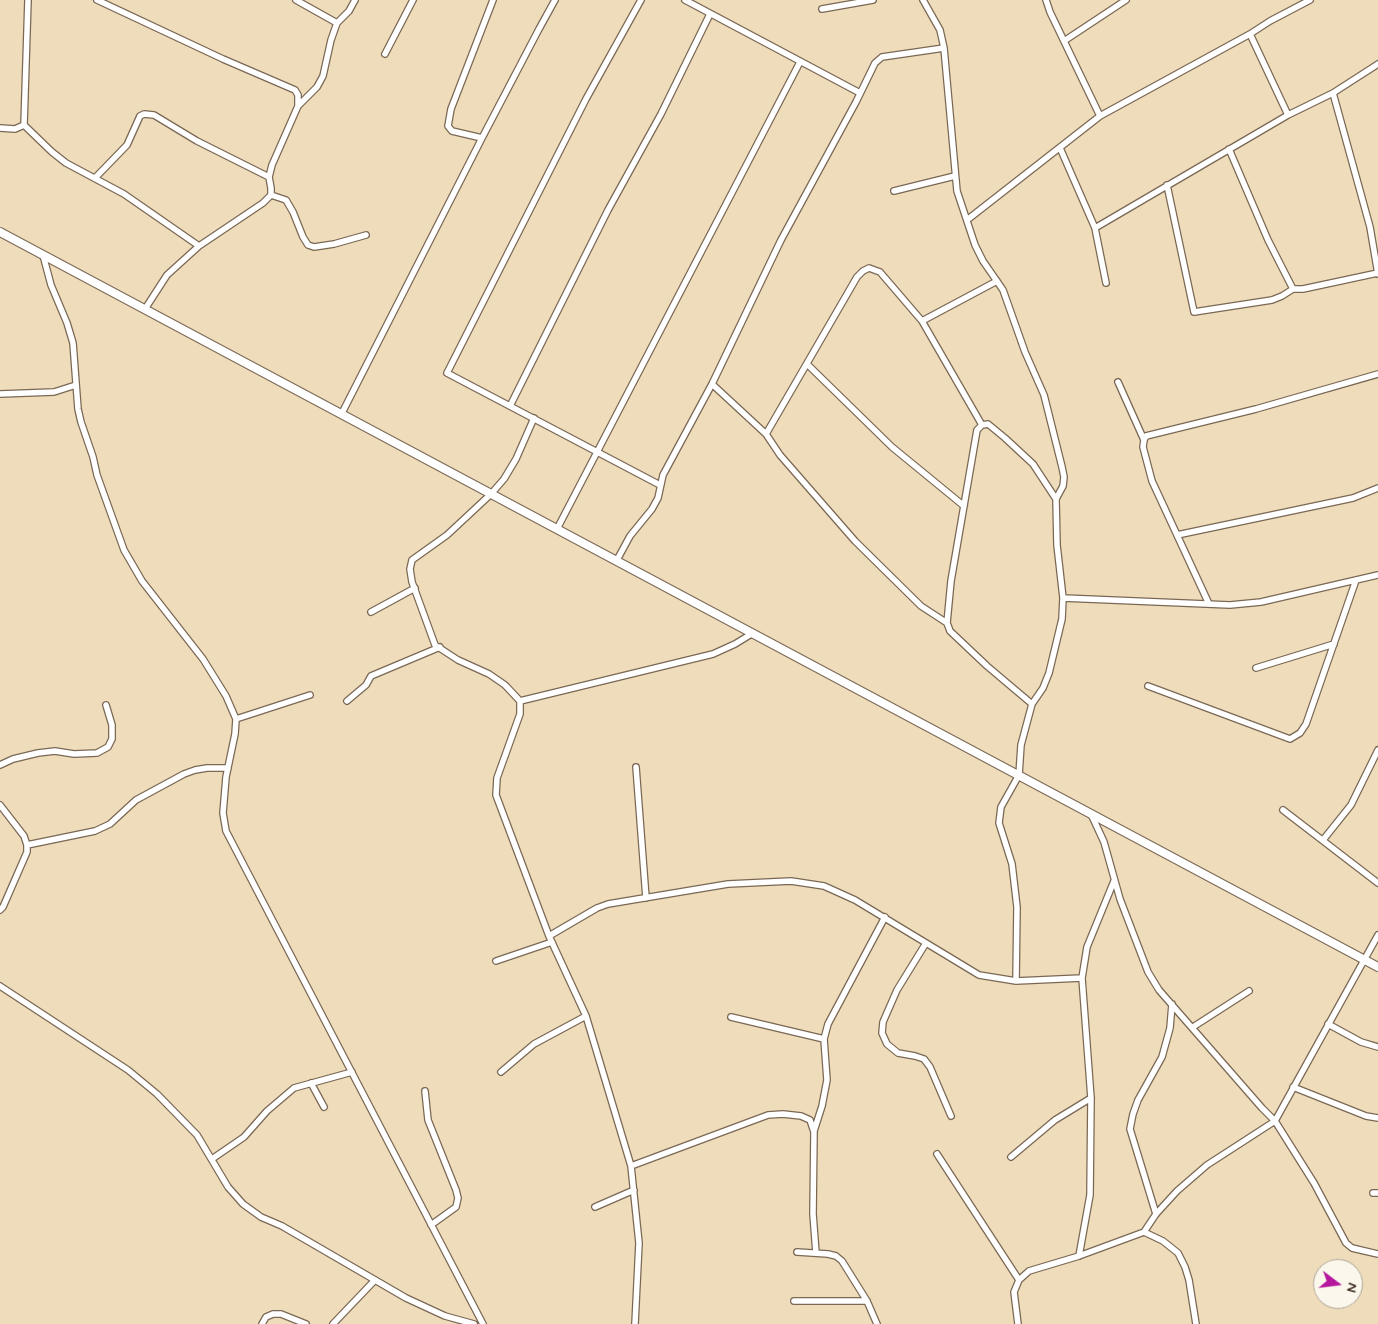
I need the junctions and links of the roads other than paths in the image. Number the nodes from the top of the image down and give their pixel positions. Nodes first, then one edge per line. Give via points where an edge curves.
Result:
1 (28, 0) edge
2 (97, 0) edge
3 (296, 0) edge
4 (355, 0) edge
5 (413, 0) edge
6 (494, 0) edge
7 (555, 0) edge
8 (641, 0) edge
9 (685, 0) edge
10 (872, 0) edge
11 (923, 0) edge
12 (1046, 0) edge
13 (1126, 0) edge
14 (1310, 0) edge
15 (822, 9) dead end
16 (710, 14) junction
17 (338, 23) junction
18 (1250, 34) junction
19 (1064, 41) junction
20 (944, 48) junction
21 (385, 54) dead end
22 (800, 62) junction
23 (1378, 64) edge
24 (860, 93) junction
25 (1333, 93) junction
26 (298, 106) junction
27 (1288, 115) junction
28 (1100, 116) junction
29 (24, 125) junction
30 (0, 128) edge
31 (482, 138) junction
32 (1060, 148) junction
33 (1229, 150) junction
34 (955, 176) junction
35 (269, 177) junction
36 (95, 178) junction
37 (1167, 186) junction
38 (894, 191) dead end
39 (271, 195) junction
40 (967, 220) junction
41 (1095, 228) junction
42 (0, 232) edge
43 (366, 235) dead end
44 (198, 246) junction
45 (43, 255) junction
46 (1378, 275) edge
47 (997, 281) junction
48 (1106, 283) dead end
49 (1293, 288) junction
50 (145, 309) junction
51 (922, 322) junction
52 (806, 364) junction
53 (1378, 374) edge
54 (1118, 382) dead end
55 (712, 384) junction
56 (76, 385) junction
57 (0, 394) edge
58 (510, 406) junction
59 (342, 413) junction
60 (534, 418) junction
61 (982, 425) junction
62 (766, 434) junction
63 (1144, 440) junction
64 (597, 452) junction
65 (660, 485) junction
66 (1378, 488) edge
67 (491, 494) junction
68 (1056, 499) junction
69 (964, 506) junction
70 (557, 529) junction
71 (1177, 535) junction
72 (617, 560) junction
73 (1378, 575) edge
74 (1356, 580) junction
75 (415, 588) junction
76 (1063, 598) junction
77 (1209, 604) junction
78 (371, 612) dead end
79 (946, 623) junction
80 (753, 633) junction
81 (1334, 644) junction
82 (440, 648) junction
83 (1256, 668) dead end
84 (1148, 686) dead end
85 (310, 695) dead end
86 (347, 701) dead end
87 (520, 701) junction
88 (1032, 704) junction
89 (106, 705) dead end
90 (236, 718) junction
91 (1378, 750) edge
92 (0, 765) edge
93 (636, 767) dead end
94 (228, 768) junction
95 (1019, 775) junction
96 (0, 805) edge
97 (1283, 810) dead end
98 (1091, 814) junction
99 (1323, 840) junction
100 (27, 845) junction
101 (1114, 881) junction
102 (1378, 883) edge
103 (646, 898) junction
104 (0, 910) edge
105 (885, 917) junction
106 (1378, 934) edge
107 (549, 936) junction
108 (552, 942) junction
109 (926, 943) junction
110 (1364, 960) junction
111 (496, 961) dead end
112 (1378, 968) edge
113 (1082, 978) junction
114 (1016, 981) junction
115 (0, 986) edge
116 (1249, 991) dead end
117 (1172, 1004) junction
118 (586, 1016) junction
119 (731, 1017) dead end
120 (1328, 1024) junction
121 (1193, 1027) junction
122 (824, 1039) junction
123 (1378, 1047) edge
124 (352, 1072) junction
125 (501, 1072) dead end
126 (311, 1083) junction
127 (1293, 1088) junction
128 (425, 1091) dead end
129 (1091, 1098) junction
130 (324, 1107) dead end
131 (951, 1116) dead end
132 (1378, 1118) edge
133 (1275, 1121) junction
134 (814, 1132) junction
135 (937, 1154) dead end
136 (1010, 1157) dead end
137 (212, 1159) junction
138 (631, 1166) junction
139 (634, 1190) junction
140 (595, 1207) dead end
141 (1156, 1214) junction
142 (431, 1225) junction
143 (1144, 1232) junction
144 (797, 1252) dead end
145 (816, 1254) junction
146 (1378, 1254) edge
147 (1079, 1256) junction
148 (375, 1280) junction
149 (1019, 1280) junction
150 (794, 1301) dead end
151 (867, 1301) junction
152 (262, 1324) edge
153 (306, 1324) edge
154 (333, 1324) edge
155 (469, 1324) edge
156 (482, 1324) edge
157 (635, 1324) edge
158 (877, 1324) edge
159 (1018, 1324) edge
160 (1196, 1324) edge

1 - 29 street
2 - 26 street via 295,90
3 - 17 street
4 - 17 street
5 - 21 street
6 - 31 street via 448,126 452,131
7 - 31 street
8 - 58 street via 586,99 447,373
9 - 16 street
10 - 15 street
11 - 20 street via 940,30
12 - 19 street
13 - 19 street
14 - 18 street
16 - 22 street
16 - 58 street
17 - 26 street via 330,40 324,76
18 - 27 street
18 - 28 street
19 - 28 street
20 - 24 street via 882,57 875,63
20 - 34 street
22 - 24 street
22 - 64 street
23 - 25 street
24 - 55 street via 781,240
25 - 27 street
25 - 46 street via 1370,227
26 - 35 street
27 - 33 street
28 - 32 street
29 - 30 street via 15,129
29 - 36 street via 66,163
31 - 59 street
32 - 40 street
32 - 41 street
33 - 37 street
33 - 49 street
34 - 38 street
34 - 40 street
35 - 36 street via 154,115 144,114 140,116 127,145
35 - 39 street
36 - 44 street via 124,194
37 - 41 street
37 - 49 street via 1194,312 1272,300
39 - 43 street via 286,200 308,246 334,244
39 - 44 street
40 - 47 street via 975,245
41 - 48 street
42 - 45 main road
44 - 50 street via 166,275
45 - 50 main road
45 - 56 street via 73,343
46 - 49 street via 1303,289
47 - 51 street
47 - 68 street via 1044,395 1064,477
50 - 59 main road
51 - 52 street via 880,272 869,268 857,277
51 - 61 street
52 - 62 street
52 - 69 street via 892,447
53 - 63 street via 1256,409 1155,433
54 - 63 street
55 - 62 street
55 - 65 street
56 - 57 street via 54,392
56 - 90 street via 79,415 97,476 130,562 203,660
58 - 60 street
59 - 67 main road
60 - 64 street
60 - 67 street via 516,459
61 - 68 street via 988,424 1033,464
61 - 69 street via 977,430
62 - 79 street via 780,455 855,541 921,606
63 - 71 street via 1152,481
64 - 65 street
64 - 70 street
65 - 72 street via 652,509 630,536
66 - 71 street via 1353,498
67 - 70 main road
67 - 75 street via 447,535 412,560 410,569
68 - 76 street
69 - 79 street
70 - 72 main road
71 - 77 street
72 - 80 main road
73 - 74 street
74 - 77 street via 1261,602
74 - 81 street
75 - 78 street
75 - 82 street via 435,644
76 - 77 street
76 - 88 street via 1062,619 1049,673
79 - 88 street via 950,631 987,666
80 - 87 street via 714,654
80 - 95 main road
81 - 83 street
81 - 84 street via 1306,724 1290,739
82 - 86 street via 371,676 366,685
82 - 87 street via 489,674
85 - 90 street
87 - 107 street via 520,714 498,778 496,794
88 - 95 street via 1021,745
89 - 92 street via 112,724 112,739 108,747 97,753 38,753
90 - 94 street
91 - 99 street via 1350,805
93 - 103 street
94 - 100 street via 184,774 136,800 110,824 95,831
94 - 124 street via 223,813 226,831
95 - 98 main road
95 - 114 street via 1001,807 999,823 1012,864 1017,907
96 - 100 street via 24,836
97 - 99 street
98 - 101 street via 1104,842
98 - 110 main road
99 - 102 street
100 - 104 street via 27,852
101 - 113 street via 1087,947
101 - 117 street via 1148,972
103 - 105 street via 728,884 790,881 824,886
103 - 107 street via 597,908
105 - 109 street
105 - 122 street via 828,1024
106 - 110 street
107 - 108 street
108 - 111 street
108 - 118 street
109 - 114 street via 979,975
109 - 131 street via 897,990 883,1022 882,1033 898,1053 924,1059
110 - 112 main road
110 - 120 street
113 - 114 street
113 - 129 street
115 - 137 street via 128,1070 197,1135
116 - 121 street
117 - 121 street
117 - 141 street via 1162,1058 1138,1100 1130,1129
118 - 125 street via 534,1044
118 - 138 street
119 - 122 street
120 - 123 street via 1361,1042
120 - 127 street
121 - 133 street
122 - 134 street via 827,1080
124 - 126 street
124 - 142 street
126 - 130 street
126 - 137 street via 294,1088 244,1137
127 - 132 street
127 - 133 street
128 - 142 street via 428,1120 458,1198 456,1207
129 - 136 street via 1055,1120
129 - 147 street via 1090,1195
133 - 141 street via 1207,1165
133 - 146 street via 1314,1183 1346,1243 1352,1248
134 - 138 street via 810,1120 801,1116 768,1115
134 - 145 street
135 - 149 street
137 - 148 street via 228,1187 243,1204
138 - 139 street
139 - 140 street
139 - 157 street via 639,1244
141 - 143 street
142 - 156 street
143 - 147 street
143 - 160 street via 1163,1240 1178,1253 1189,1280
144 - 145 street
145 - 151 street via 836,1256
147 - 149 street via 1028,1271
148 - 154 street
148 - 155 street via 406,1298
149 - 159 street via 1014,1292
150 - 151 street
151 - 158 street
152 - 153 street via 266,1317 281,1314

